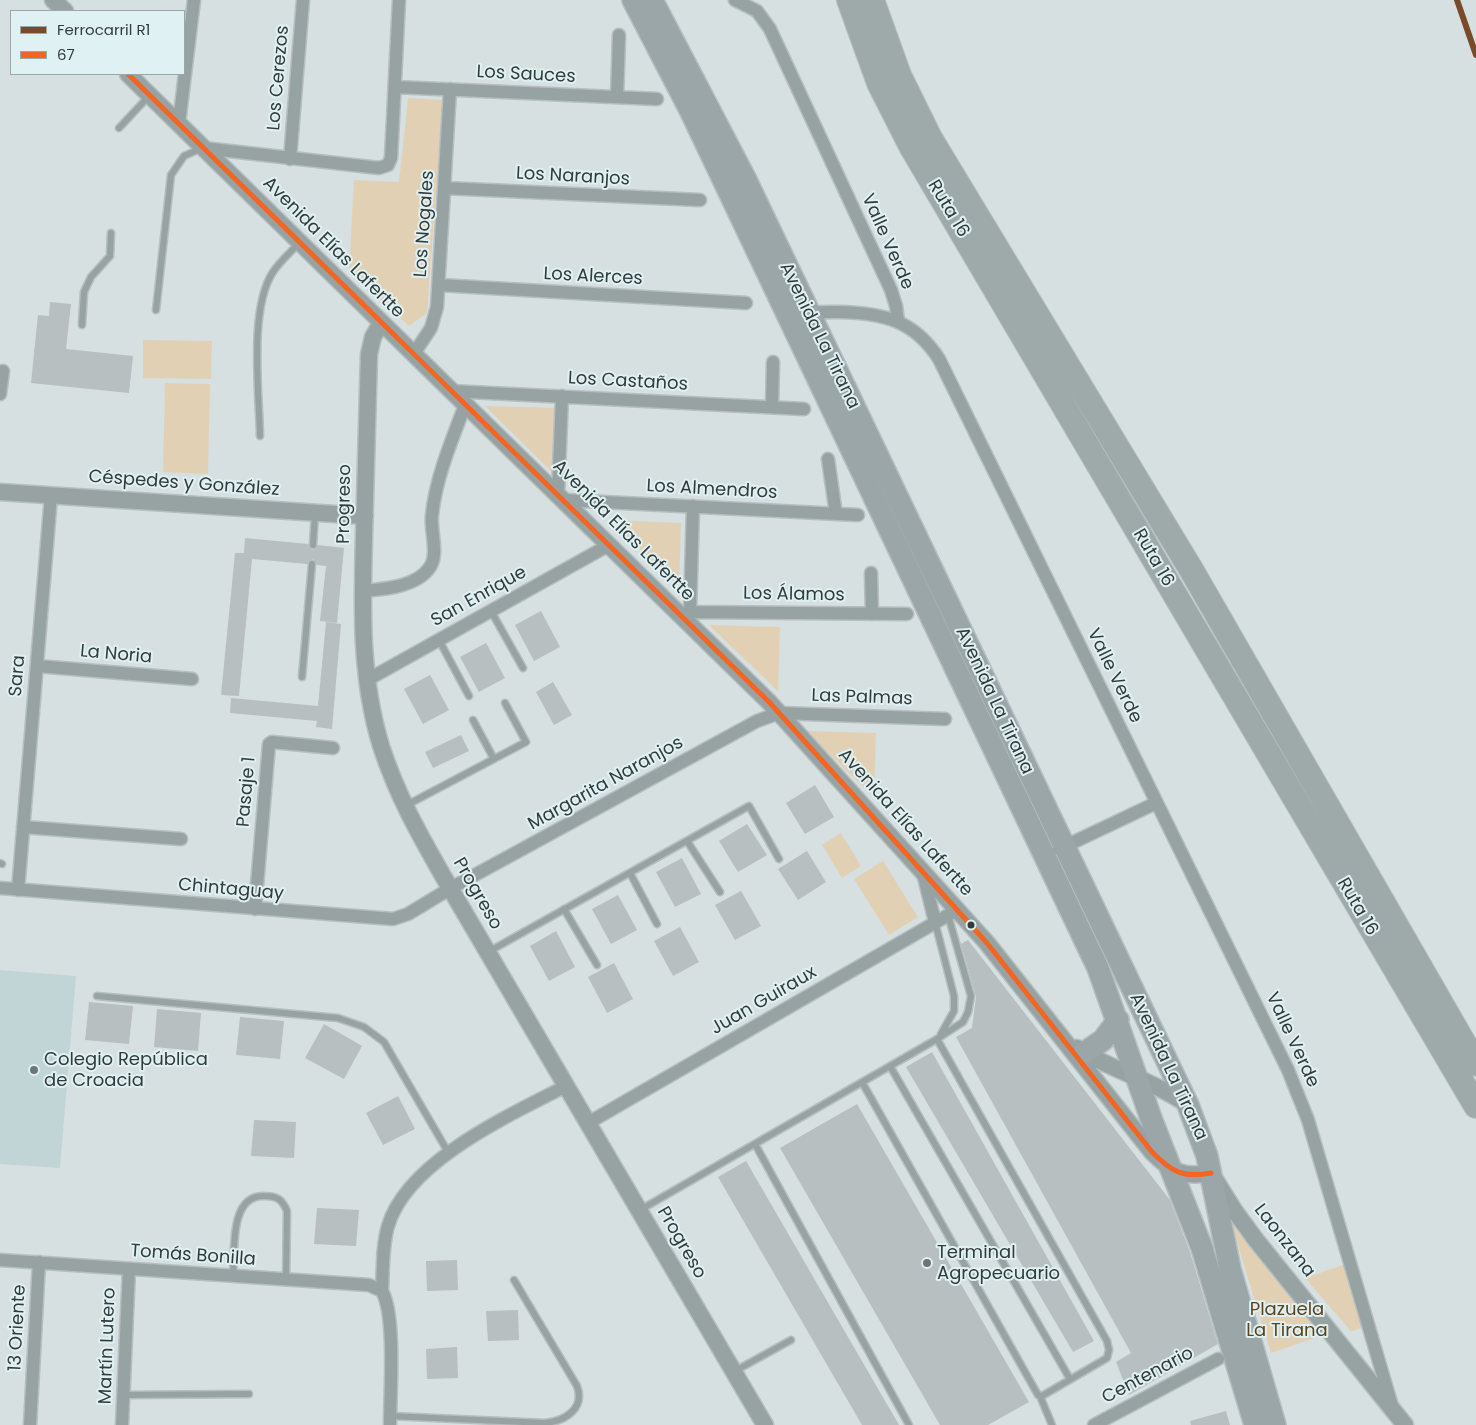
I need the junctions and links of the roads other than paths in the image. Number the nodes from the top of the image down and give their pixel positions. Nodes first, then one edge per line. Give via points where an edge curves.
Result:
1 (54, 0) edge
2 (194, 0) edge
3 (303, 0) edge
4 (399, 0) edge
5 (633, 0) edge
6 (652, 0) edge
7 (735, 0) edge
8 (849, 0) edge
9 (872, 0) edge
10 (64, 10) edge
11 (619, 35) dead end
12 (185, 74) edge
13 (129, 75) edge
14 (185, 75) edge
15 (395, 87) junction
16 (450, 89) junction
17 (149, 95) junction
18 (617, 97) junction
19 (657, 99) dead end
20 (179, 123) junction
21 (119, 128) dead end
22 (203, 148) junction
23 (290, 159) junction
24 (444, 188) junction
25 (700, 200) dead end
26 (111, 233) dead end
27 (299, 243) junction
28 (438, 285) junction
29 (746, 303) dead end
30 (156, 310) dead end
31 (800, 318) junction
32 (898, 320) junction
33 (381, 324) junction
34 (82, 325) dead end
35 (413, 355) junction
36 (773, 362) dead end
37 (3, 371) dead end
38 (450, 391) junction
39 (0, 394) edge
40 (562, 396) junction
41 (465, 405) junction
42 (772, 407) junction
43 (804, 409) dead end
44 (260, 436) dead end
45 (828, 459) dead end
46 (0, 492) edge
47 (51, 496) junction
48 (561, 497) junction
49 (693, 506) junction
50 (315, 512) junction
51 (836, 514) junction
52 (858, 515) dead end
53 (365, 516) junction
54 (313, 545) dead end
55 (609, 545) junction
56 (312, 564) dead end
57 (871, 573) dead end
58 (363, 591) junction
59 (492, 611) junction
60 (872, 614) junction
61 (907, 614) dead end
62 (686, 615) junction
63 (439, 640) junction
64 (37, 666) junction
65 (523, 668) dead end
66 (302, 677) dead end
67 (192, 679) dead end
68 (367, 680) junction
69 (469, 696) dead end
70 (505, 703) dead end
71 (779, 714) junction
72 (944, 718) dead end
73 (473, 720) dead end
74 (333, 748) dead end
75 (494, 759) junction
76 (1156, 803) junction
77 (404, 807) junction
78 (23, 827) junction
79 (182, 839) dead end
80 (687, 841) junction
81 (1054, 852) junction
82 (779, 859) dead end
83 (922, 871) junction
84 (630, 873) junction
85 (0, 888) edge
86 (450, 888) junction
87 (18, 890) junction
88 (720, 892) dead end
89 (255, 909) junction
90 (564, 909) junction
91 (953, 912) junction
92 (935, 922) junction
93 (657, 924) dead end
94 (488, 952) junction
95 (597, 965) dead end
96 (97, 996) dead end
97 (1118, 1020) junction
98 (937, 1039) junction
99 (1065, 1040) junction
100 (1084, 1052) junction
101 (1476, 1064) edge
102 (890, 1066) junction
103 (1137, 1077) junction
104 (862, 1082) junction
105 (566, 1086) junction
106 (1188, 1105) junction
107 (1476, 1106) edge
108 (588, 1123) junction
109 (755, 1144) junction
110 (448, 1152) junction
111 (1173, 1172) junction
112 (1211, 1172) junction
113 (639, 1210) junction
114 (0, 1260) edge
115 (39, 1262) junction
116 (129, 1269) junction
117 (233, 1276) junction
118 (286, 1280) junction
119 (514, 1280) dead end
120 (382, 1291) junction
121 (791, 1340) dead end
122 (1218, 1359) dead end
123 (733, 1371) junction
124 (1070, 1379) junction
125 (249, 1394) dead end
126 (124, 1395) junction
127 (1040, 1396) junction
128 (1392, 1408) junction
129 (390, 1420) edge
130 (30, 1425) edge
131 (122, 1425) edge
132 (765, 1425) edge
133 (909, 1425) edge
134 (1052, 1425) edge
135 (1094, 1425) edge
136 (1256, 1425) edge
137 (1275, 1425) edge
138 (1398, 1425) edge
139 (1406, 1425) edge

1 - 10 street
2 - 12 street
3 - 23 street, Los Cerezos
4 - 15 street
5 - 31 highway, Avenida La Tirana
6 - 31 highway, Avenida La Tirana via 745,178
7 - 32 street, Valle Verde via 757,11 770,29 891,290
8 - 107 highway, Ruta 16 via 879,83 912,148
9 - 101 highway, Ruta 16 via 899,75 930,138 1192,571
11 - 18 street
13 - 17 street, Avenida Elías Lafertte
14 - 20 street
15 - 16 street, Los Sauces
15 - 23 street via 388,165 379,168
16 - 18 street, Los Sauces
16 - 24 street, Los Nogales
17 - 20 street, Avenida Elías Lafertte
17 - 21 lane
18 - 19 street, Los Sauces
20 - 22 street, Avenida Elías Lafertte
22 - 23 street
22 - 27 street, Avenida Elías Lafertte
22 - 30 lane via 184,156 171,175
24 - 25 street, Los Naranjos
24 - 28 street, Los Nogales
26 - 34 lane via 110,256 91,277 84,292
27 - 33 street, Avenida Elías Lafertte
27 - 44 lane via 273,272 262,302 258,323
28 - 29 street, Los Alerces
28 - 35 street, Los Nogales via 433,323
31 - 32 street via 853,312
31 - 81 highway, Avenida La Tirana
32 - 76 street, Valle Verde via 920,335 938,359
33 - 35 street, Avenida Elías Lafertte
33 - 53 street, Progreso via 372,337 369,354
35 - 38 street, Avenida Elías Lafertte
36 - 42 street
37 - 39 street
38 - 40 street, Los Castaños
38 - 41 street, Avenida Elías Lafertte
40 - 42 street, Los Castaños
40 - 48 street
41 - 48 street, Avenida Elías Lafertte
41 - 58 street via 434,502 431,565 424,573 403,584
42 - 43 street, Los Castaños
45 - 51 street
46 - 47 street, Céspedes y González
47 - 50 street, Céspedes y González
47 - 64 street, Sara
48 - 49 street, Los Almendros
48 - 55 street, Avenida Elías Lafertte
49 - 51 street, Los Almendros
49 - 62 street
50 - 53 street, Céspedes y González
50 - 54 lane
51 - 52 street, Los Almendros
53 - 58 street, Progreso
55 - 59 street, San Enrique
55 - 62 street, Avenida Elías Lafertte
56 - 66 lane
57 - 60 street
58 - 68 street, Progreso
59 - 63 street, San Enrique
59 - 65 lane
60 - 61 street, Los Álamos
60 - 62 street, Los Álamos
62 - 71 street, Avenida Elías Lafertte
63 - 68 street, San Enrique
63 - 69 lane
64 - 67 street, La Noria
64 - 78 street, Sara
68 - 77 street, Progreso via 381,745
70 - 75 lane via 526,742
71 - 72 street, Las Palmas
71 - 83 street, Avenida Elías Lafertte
71 - 86 street, Margarita Naranjos via 757,721
73 - 75 lane
74 - 89 street, Pasaje 1 via 269,744
75 - 77 lane
76 - 81 street
76 - 128 street, Valle Verde via 1299,1094
77 - 86 street, Progreso
78 - 79 street
78 - 87 street, Sara
80 - 82 lane via 750,806
80 - 84 lane
80 - 88 lane
81 - 97 highway, Avenida La Tirana
81 - 106 highway, Avenida La Tirana
83 - 91 street, Avenida Elías Lafertte
83 - 92 street
84 - 90 lane
84 - 93 lane
85 - 87 street, Chintaguay
86 - 89 street, Chintaguay via 408,914 385,920
86 - 94 street, Progreso
87 - 89 street, Chintaguay
90 - 94 lane
90 - 95 lane
91 - 92 street, Juan Guiraux
91 - 98 lane via 971,996 962,1022
91 - 99 street, Avenida Elías Lafertte via 1010,970
92 - 98 lane via 954,996 950,1022
92 - 108 street, Juan Guiraux
94 - 105 street, Progreso
96 - 110 lane via 352,1021 384,1042
97 - 100 highway via 1103,1040
97 - 103 highway, Avenida La Tirana
98 - 102 lane
98 - 124 lane via 1107,1341 1107,1358
99 - 100 street, Avenida Elías Lafertte
99 - 111 street, Avenida Elías Lafertte via 1142,1142
100 - 103 street, Avenida Elías Lafertte
102 - 104 lane
102 - 124 lane
103 - 106 street, Avenida Elías Lafertte
103 - 111 highway, Avenida La Tirana
104 - 109 lane
104 - 127 lane
105 - 108 street, Progreso
105 - 110 street
106 - 112 highway, Avenida La Tirana
108 - 113 street, Progreso
109 - 113 lane
109 - 133 lane
110 - 120 street via 402,1196 394,1210 384,1241
111 - 112 street via 1193,1175
111 - 136 highway, Avenida La Tirana via 1202,1248
112 - 128 street, Laonzana via 1256,1240
112 - 137 highway, Avenida La Tirana via 1230,1269
113 - 123 street, Progreso
114 - 115 street, Tomás Bonilla
115 - 116 street, Tomás Bonilla
115 - 130 street, 13 Oriente
116 - 117 street, Tomás Bonilla
116 - 126 street, Martín Lutero
117 - 118 street, Tomás Bonilla
117 - 118 lane via 238,1213 245,1202 257,1196 274,1196 282,1201 287,1211
118 - 120 street, Tomás Bonilla via 369,1286
119 - 129 lane via 577,1386 579,1400 574,1411 557,1421 545,1423
120 - 129 street via 389,1304
121 - 123 lane
122 - 135 street, Centenario
123 - 132 street, Progreso
124 - 127 lane
125 - 126 lane
126 - 131 street, Martín Lutero
127 - 134 lane
128 - 138 street, Valle Verde
128 - 139 street, Laonzana

